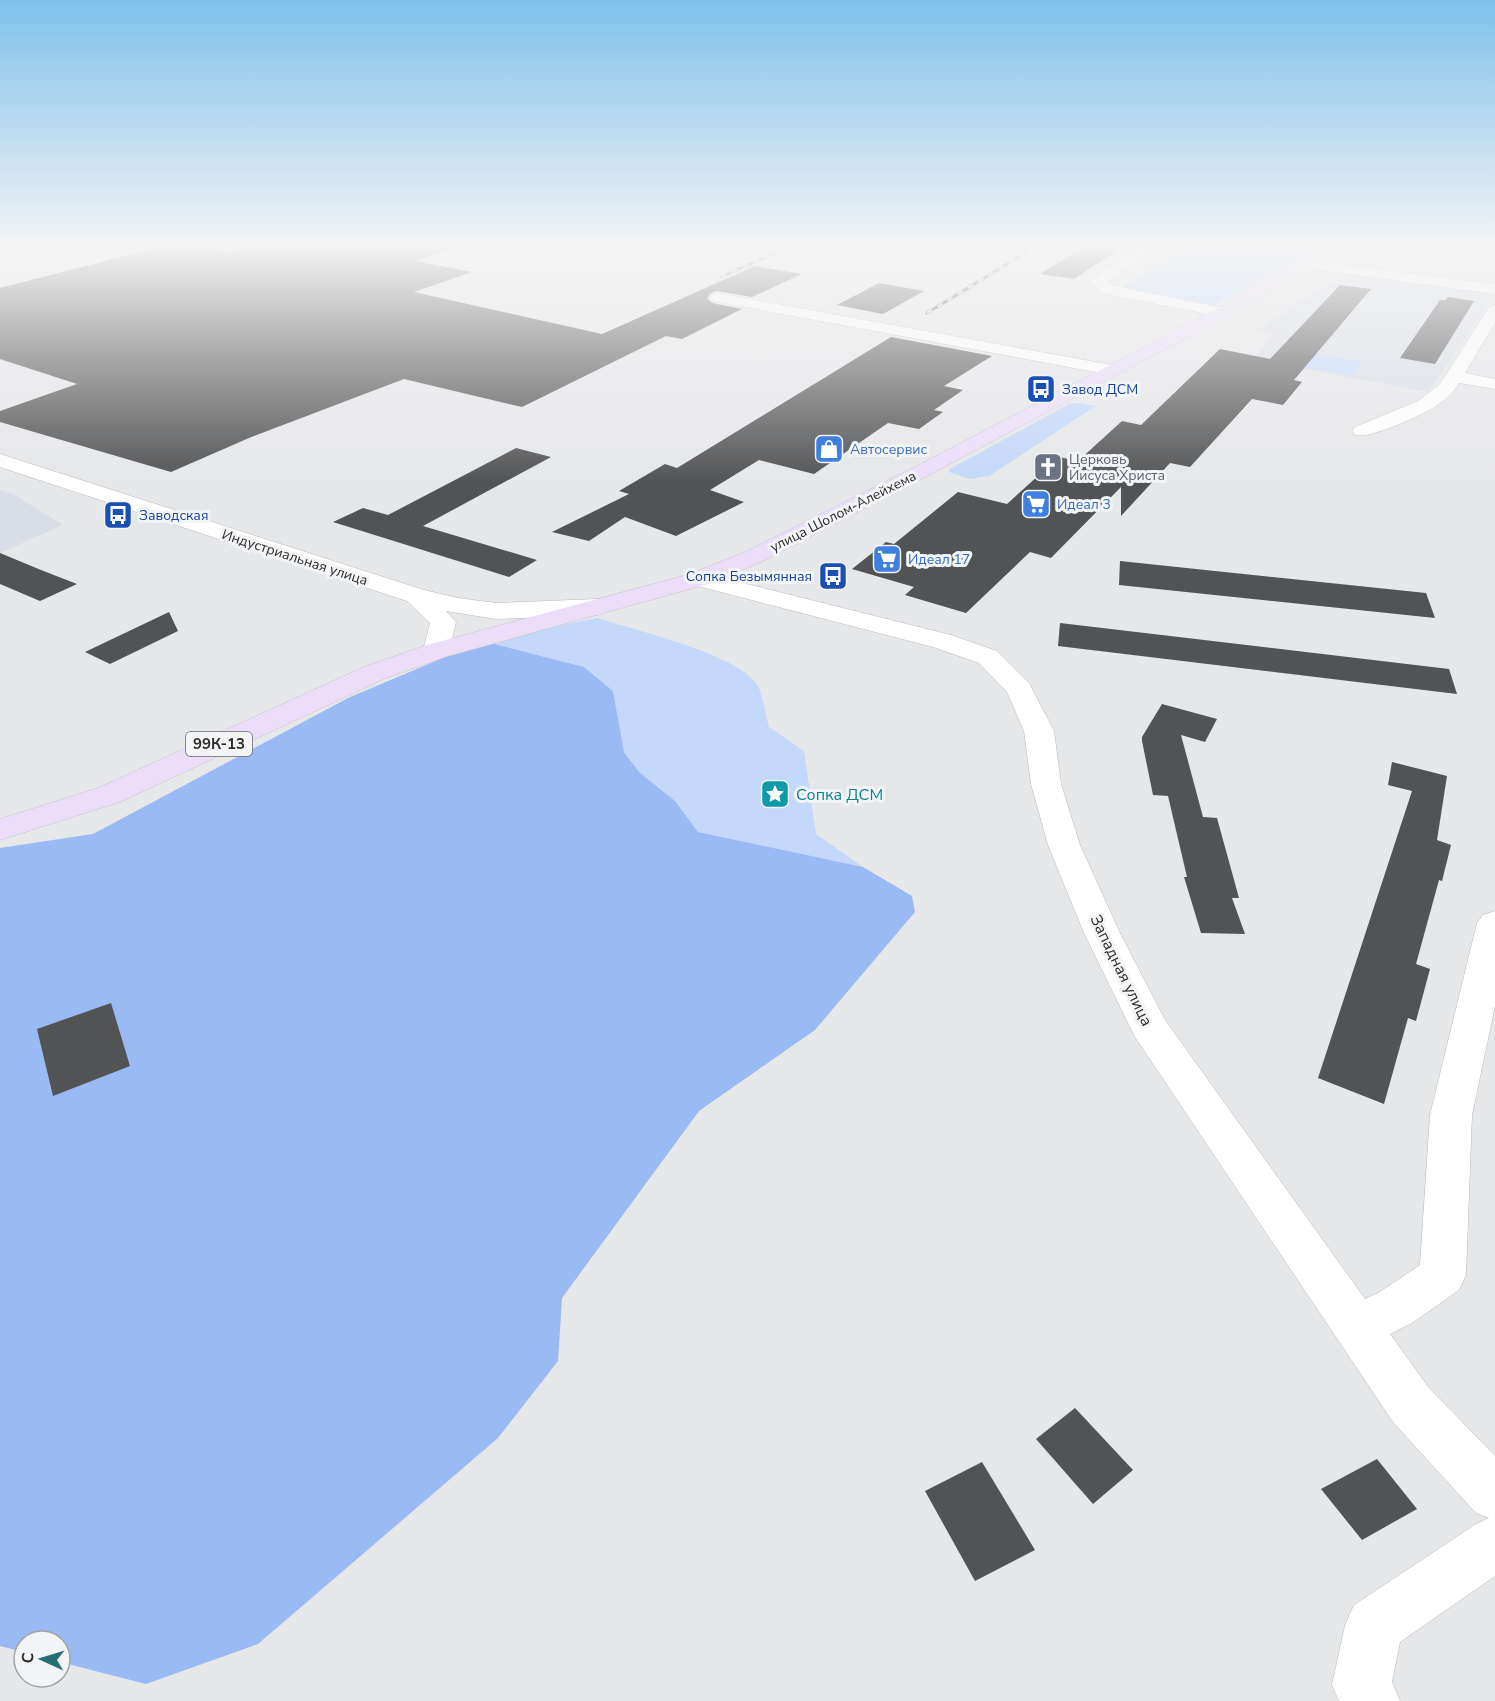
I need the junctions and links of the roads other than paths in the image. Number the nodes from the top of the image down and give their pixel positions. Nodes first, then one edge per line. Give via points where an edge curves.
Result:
1 (862, 324) edge
2 (1199, 324) edge
3 (1486, 324) edge
4 (1112, 370) junction
5 (1455, 377) junction
6 (1495, 384) edge
7 (1362, 431) dead end
8 (0, 460) edge
9 (699, 579) junction
10 (416, 597) junction
11 (597, 607) junction
12 (436, 651) junction
13 (0, 830) edge
14 (1495, 923) edge
15 (1356, 1326) junction
16 (1495, 1494) edge
17 (1495, 1543) edge
18 (1370, 1701) edge

1 - 4 street
2 - 4 main road, улица Шолом-Алейхема
3 - 5 street
4 - 9 main road, улица Шолом-Алейхема via 753,557
5 - 6 street
5 - 7 street via 1425,405
8 - 10 street, Индустриальная улица
9 - 11 main road, улица Шолом-Алейхема
9 - 15 street, Западная улица via 951,644 988,657 1019,689 1039,730 1046,784 1064,845 1149,1027
10 - 11 street, Индустриальная улица via 496,611
10 - 12 street via 443,622
11 - 12 main road, 99К-13
12 - 13 main road, 99К-13 via 376,672 109,795
14 - 15 street via 1451,1115 1443,1275 1395,1308
15 - 16 street, Западная улица via 1411,1405
17 - 18 street via 1374,1626 1362,1685

